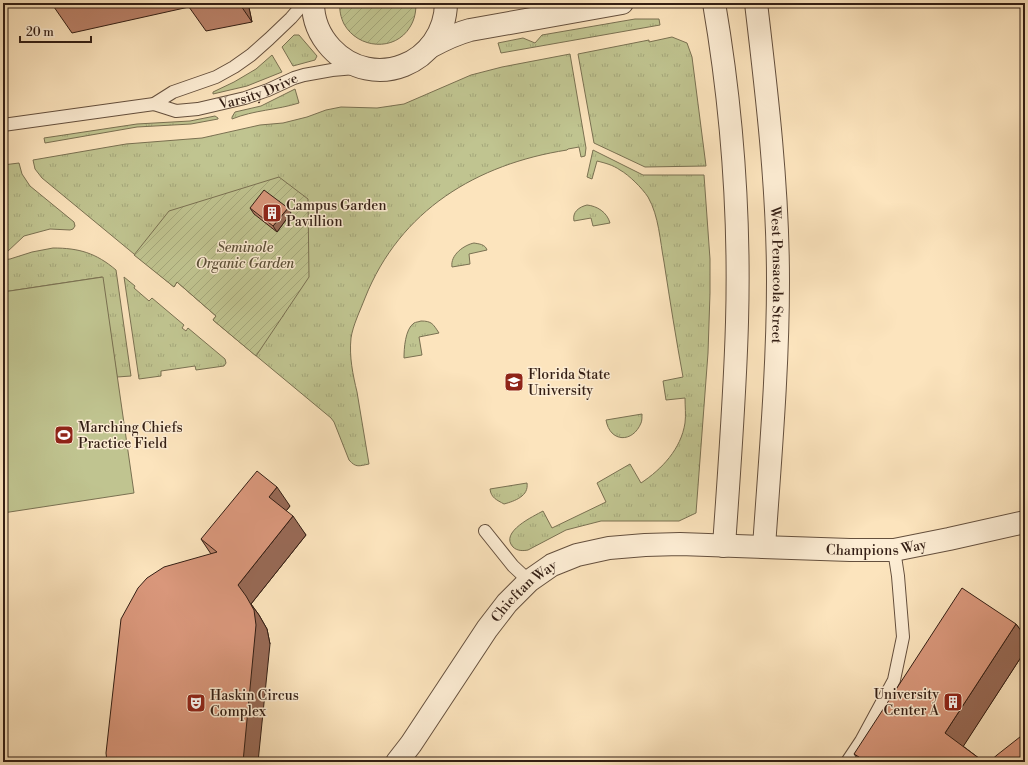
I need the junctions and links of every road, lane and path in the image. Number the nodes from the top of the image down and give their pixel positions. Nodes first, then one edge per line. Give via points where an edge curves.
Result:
1 (304, 3) edge
2 (313, 3) edge
3 (446, 3) edge
4 (622, 3) edge
5 (714, 3) edge
6 (756, 3) edge
7 (430, 47) junction
8 (364, 68) junction
9 (154, 104) junction
10 (3, 125) edge
11 (1025, 522) edge
12 (485, 531) dead end
13 (724, 546) junction
14 (764, 547) junction
15 (894, 550) junction
16 (529, 580) junction
17 (397, 762) edge
18 (847, 762) edge

1 - 9 lane, Varsity Drive via 269,39 234,67 216,77 173,92
2 - 8 street via 317,24 327,43 344,60
3 - 7 street via 445,17 439,34
4 - 7 street via 470,30
5 - 13 street via 730,126 737,254 736,355
6 - 14 street, West Pensacola Street via 771,137 778,247 776,359
7 - 8 street via 415,60 396,68
8 - 9 lane, Varsity Drive via 338,69 304,75 245,98 198,109 176,111
9 - 10 lane, Varsity Drive
11 - 15 street, Champions Way
12 - 16 lane
13 - 14 street, Champions Way
13 - 16 street, Chieftan Way via 680,544 609,548 577,555 552,565
14 - 15 street, Champions Way
15 - 18 lane via 903,637 894,680 861,742
16 - 17 street, Chieftan Way via 487,629

